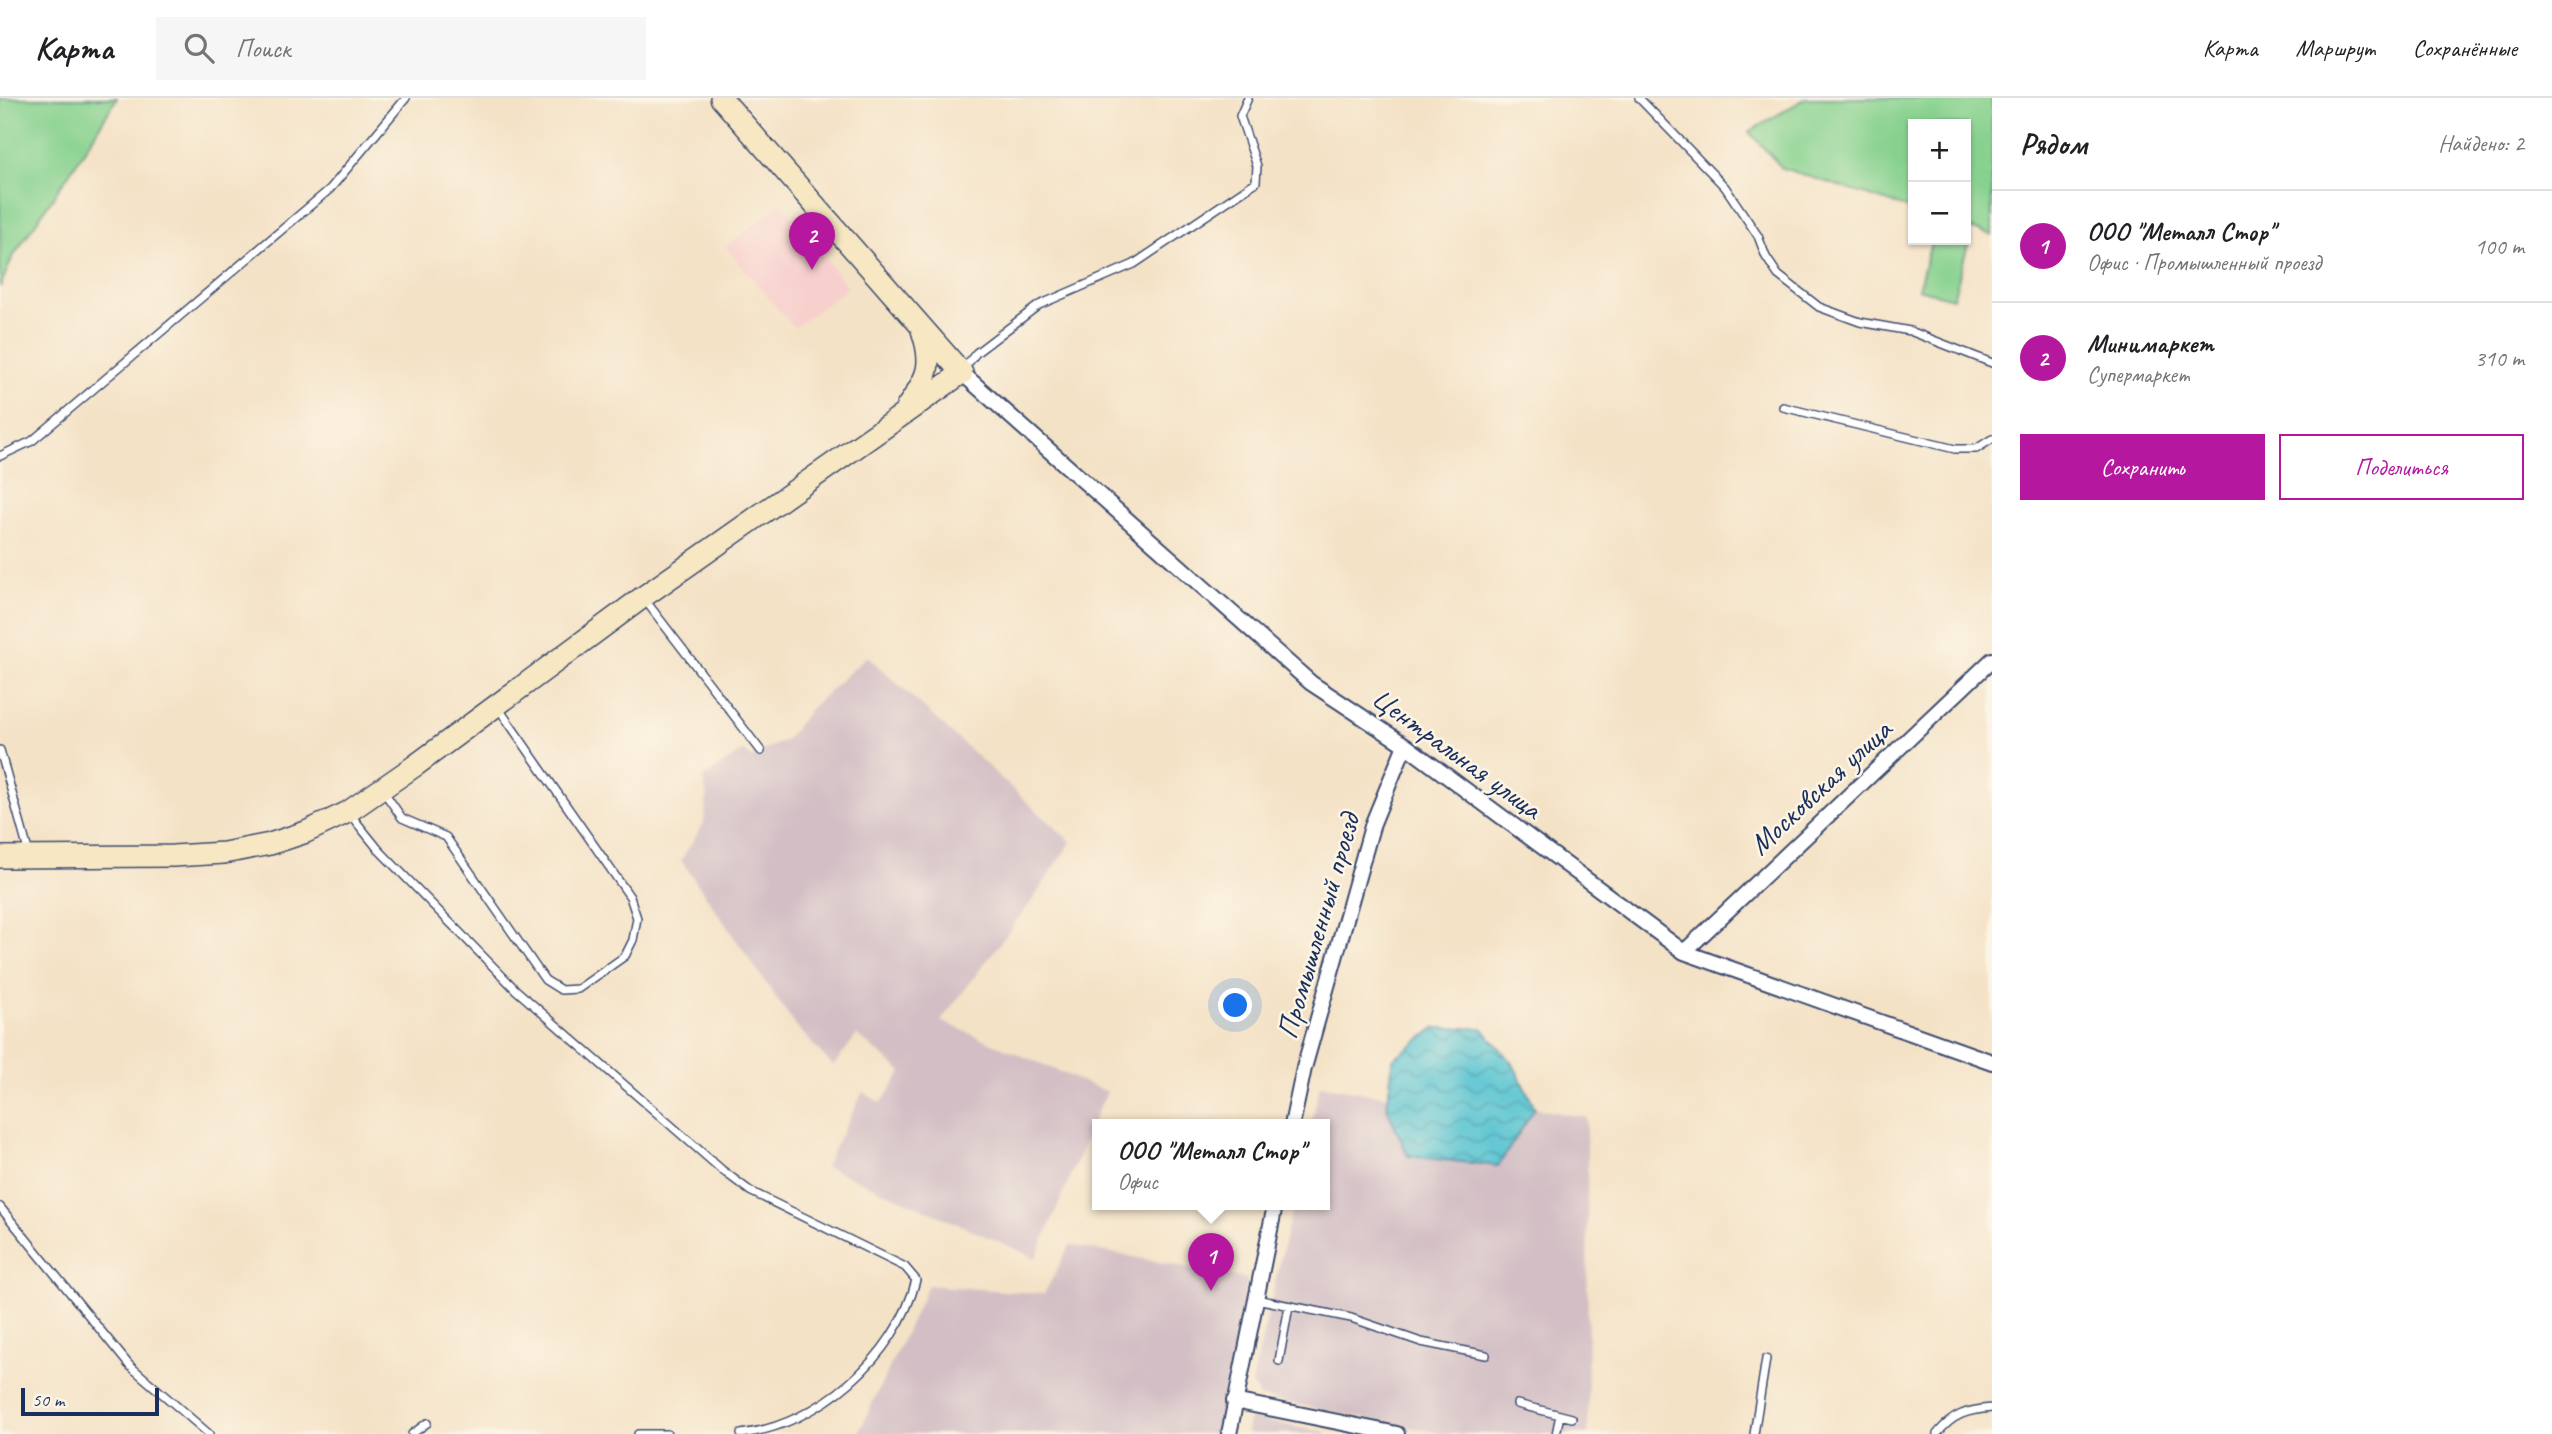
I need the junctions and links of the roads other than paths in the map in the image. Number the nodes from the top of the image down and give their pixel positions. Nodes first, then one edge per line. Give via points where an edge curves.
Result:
1 (406, 98) edge
2 (721, 98) edge
3 (1248, 98) edge
4 (1639, 98) edge
5 (919, 322) junction
6 (1992, 363) edge
7 (961, 373) junction
8 (1783, 407) dead end
9 (902, 414) junction
10 (1992, 439) edge
11 (0, 456) edge
12 (643, 597) junction
13 (1992, 660) edge
14 (497, 705) junction
15 (1405, 745) junction
16 (0, 750) edge
17 (761, 751) dead end
18 (382, 789) junction
19 (348, 812) junction
20 (0, 857) edge
21 (30, 857) junction
22 (1684, 952) junction
23 (1992, 1062) edge
24 (1293, 1119) edge
25 (0, 1208) edge
26 (1274, 1210) edge
27 (1255, 1299) junction
28 (1289, 1306) junction
29 (1486, 1355) dead end
30 (1766, 1359) dead end
31 (1279, 1361) dead end
32 (1234, 1401) junction
33 (1517, 1404) dead end
34 (1992, 1408) edge
35 (1560, 1415) junction
36 (1572, 1418) dead end
37 (426, 1423) dead end
38 (209, 1434) edge
39 (412, 1434) edge
40 (638, 1434) edge
41 (667, 1434) edge
42 (741, 1434) edge
43 (1228, 1434) edge
44 (1397, 1434) edge
45 (1556, 1434) edge
46 (1755, 1434) edge
47 (1937, 1434) edge

1 - 11 lane via 330,189 32,441
2 - 5 street
3 - 7 lane via 1240,116 1257,166 1256,183 1134,264 1039,304 976,353
4 - 6 lane via 1725,187 1778,275 1819,307 1860,322 1910,331
5 - 7 street
5 - 9 street via 929,351 928,366
7 - 9 street
7 - 15 street, Центральная улица via 1311,683
8 - 10 lane via 1955,449 1976,449
9 - 12 street
12 - 14 street
12 - 17 lane
13 - 22 street, Московская улица
14 - 18 street
14 - 18 lane via 630,897 636,918 625,956 578,989 561,990 545,980 446,837 402,818
15 - 22 street, Центральная улица
15 - 24 street, Промышленный проезд via 1373,823
16 - 21 lane
18 - 19 street
19 - 21 street via 270,844 224,853
19 - 42 lane via 379,850 516,990 723,1170 750,1191 905,1267 916,1280 887,1343 835,1394 786,1424
20 - 21 street
22 - 23 street, Центральная улица
25 - 38 lane via 129,1365
26 - 27 street
27 - 28 lane
27 - 32 street
28 - 29 lane
28 - 31 lane
30 - 46 lane
32 - 43 street
32 - 44 street
33 - 35 lane
34 - 47 lane via 1951,1418
35 - 36 lane
35 - 45 lane
37 - 39 lane
40 - 41 lane

